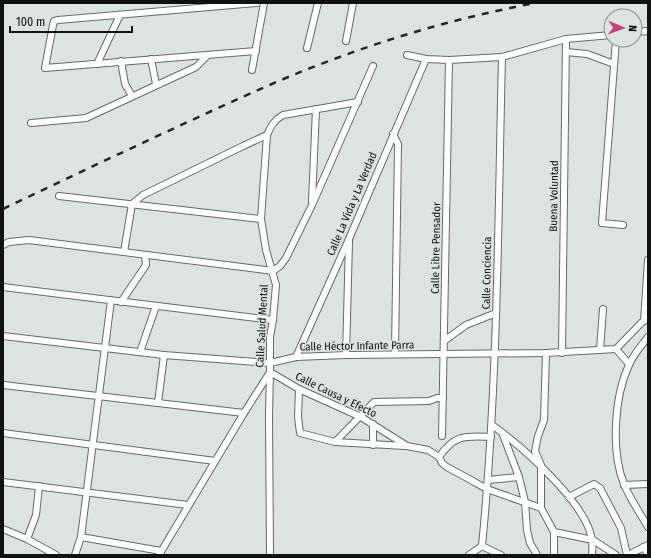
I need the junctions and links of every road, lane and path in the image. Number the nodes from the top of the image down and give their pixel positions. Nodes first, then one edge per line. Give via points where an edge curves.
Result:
1 (257, 3) edge
2 (264, 3) edge
3 (318, 3) edge
4 (353, 3) edge
5 (120, 15) junction
6 (603, 35) edge
7 (566, 39) junction
8 (346, 41) dead end
9 (307, 48) dead end
10 (615, 48) edge
11 (256, 51) junction
12 (566, 52) junction
13 (208, 55) junction
14 (407, 55) dead end
15 (502, 57) junction
16 (426, 58) junction
17 (151, 59) junction
18 (449, 60) junction
19 (121, 61) junction
20 (96, 64) junction
21 (614, 64) junction
22 (373, 66) dead end
23 (252, 70) dead end
24 (156, 84) junction
25 (132, 96) junction
26 (358, 102) junction
27 (316, 109) junction
28 (31, 123) dead end
29 (393, 134) junction
30 (267, 135) junction
31 (59, 196) dead end
32 (132, 204) junction
33 (312, 205) junction
34 (261, 219) junction
35 (623, 225) dead end
36 (349, 239) junction
37 (6, 244) edge
38 (124, 252) junction
39 (145, 255) junction
40 (648, 260) edge
41 (273, 271) junction
42 (3, 287) edge
43 (111, 300) junction
44 (121, 302) junction
45 (156, 306) junction
46 (603, 309) dead end
47 (496, 313) junction
48 (648, 315) edge
49 (273, 320) junction
50 (644, 321) junction
51 (3, 336) edge
52 (648, 338) edge
53 (444, 341) junction
54 (106, 348) junction
55 (616, 349) junction
56 (600, 350) junction
57 (140, 352) junction
58 (495, 353) junction
59 (562, 353) junction
60 (346, 354) junction
61 (395, 354) junction
62 (444, 354) junction
63 (546, 354) junction
64 (164, 355) junction
65 (296, 357) junction
66 (270, 363) junction
67 (629, 364) junction
68 (270, 372) junction
69 (3, 385) edge
70 (299, 389) junction
71 (99, 396) junction
72 (443, 398) junction
73 (158, 404) junction
74 (244, 413) junction
75 (361, 417) junction
76 (374, 424) junction
77 (492, 426) junction
78 (3, 433) edge
79 (503, 433) junction
80 (442, 436) dead end
81 (491, 437) junction
82 (335, 442) junction
83 (93, 445) junction
84 (373, 445) junction
85 (407, 446) junction
86 (439, 457) junction
87 (215, 460) junction
88 (541, 466) junction
89 (519, 477) junction
90 (488, 480) junction
91 (3, 482) edge
92 (648, 484) edge
93 (624, 485) junction
94 (39, 486) junction
95 (487, 489) junction
96 (87, 492) junction
97 (569, 497) junction
98 (525, 502) junction
99 (188, 505) junction
100 (541, 508) junction
101 (648, 527) edge
102 (3, 529) edge
103 (554, 532) junction
104 (81, 537) junction
105 (26, 540) junction
106 (592, 540) junction
107 (482, 546) junction
108 (646, 546) edge
109 (160, 553) edge
110 (648, 554) edge
111 (56, 555) edge
112 (75, 555) edge
113 (270, 555) edge
114 (469, 555) edge
115 (501, 555) edge
116 (537, 555) edge
117 (554, 555) edge
118 (592, 555) edge
119 (616, 555) edge
120 (628, 555) edge

1 - 5 street
2 - 11 street
3 - 9 street
4 - 8 street
5 - 20 street
5 - 20 street via 54,21 45,68
6 - 7 street
7 - 12 street, Buena Voluntad
7 - 15 street
10 - 21 street
11 - 13 street
11 - 23 street
12 - 21 street via 587,54
12 - 59 street, Buena Voluntad
13 - 17 street
13 - 24 street via 196,67
14 - 16 street
15 - 18 street
15 - 47 street, Calle Conciencia
16 - 18 street
16 - 29 street, Calle La Vida y La Verdad
17 - 19 street
17 - 24 street
18 - 53 street, Calle Libre Pensador
19 - 20 street
19 - 25 street via 125,84
21 - 35 street via 602,223
22 - 26 street
24 - 25 street
25 - 28 street via 86,118
26 - 27 street
26 - 33 street
27 - 30 street, Calle Salud Mental via 283,115 270,126
27 - 33 street
29 - 36 street, Calle La Vida y La Verdad
29 - 61 street via 398,144
30 - 32 street via 143,195
30 - 34 street, Calle Salud Mental
31 - 32 street
32 - 34 street
32 - 38 street
33 - 41 street via 286,258
34 - 41 street, Calle Salud Mental via 266,250
36 - 60 street
36 - 65 street, Calle La Vida y La Verdad
37 - 38 street via 29,240
38 - 39 street
39 - 41 street
39 - 44 street via 146,265
40 - 50 street
41 - 49 street, Calle Salud Mental via 276,285
42 - 43 street
43 - 44 street
43 - 54 street
44 - 45 street
45 - 49 street
45 - 57 street
46 - 56 street
47 - 53 street via 466,325
47 - 58 street, Calle Conciencia
48 - 50 street
49 - 66 street, Calle Salud Mental
50 - 55 street
51 - 54 street, Calle Héctor Infante Parra
52 - 67 street
53 - 62 street, Calle Libre Pensador
54 - 57 street, Calle Héctor Infante Parra
54 - 71 street
55 - 56 street, Calle Héctor Infante Parra
55 - 67 street
56 - 59 street, Calle Héctor Infante Parra
57 - 64 street, Calle Héctor Infante Parra
58 - 62 street, Calle Héctor Infante Parra
58 - 63 street, Calle Héctor Infante Parra
58 - 77 street, Calle Conciencia
59 - 63 street, Calle Héctor Infante Parra
60 - 61 street, Calle Héctor Infante Parra
60 - 65 street, Calle Héctor Infante Parra
61 - 62 street, Calle Héctor Infante Parra
62 - 72 street, Calle Libre Pensador
63 - 88 street via 544,420 535,451
64 - 66 street, Calle Héctor Infante Parra
64 - 73 street
65 - 66 street, Calle Héctor Infante Parra
66 - 68 street, Calle Salud Mental
67 - 93 street via 622,383 617,422 617,451
68 - 70 street, Calle Causa y Efecto
68 - 74 street, Calle Salud Mental
68 - 113 street
69 - 71 street
70 - 75 street, Calle Causa y Efecto
70 - 82 street via 300,433
71 - 73 street
71 - 83 street
72 - 75 street via 429,401 374,402
72 - 80 street, Calle Libre Pensador
73 - 74 street
74 - 87 street, Calle Salud Mental
75 - 76 street, Calle Causa y Efecto
75 - 82 street
76 - 84 street
76 - 85 street, Calle Causa y Efecto
77 - 79 street
77 - 81 street, Calle Conciencia
78 - 83 street
79 - 88 street
79 - 89 street
81 - 86 street via 466,436 454,440
81 - 90 street, Calle Conciencia
82 - 84 street
83 - 87 street
83 - 96 street
84 - 85 street
85 - 86 street, Calle Causa y Efecto via 428,450
86 - 95 street, Calle Causa y Efecto via 447,468
87 - 99 street, Calle Salud Mental
88 - 97 street
88 - 100 street
89 - 90 street
89 - 98 street
90 - 95 street, Calle Conciencia
91 - 94 street
92 - 93 street
93 - 101 street
94 - 96 street
94 - 105 street via 36,515
95 - 98 street, Calle Causa y Efecto
95 - 107 street, Calle Conciencia
96 - 99 street
96 - 104 street
97 - 106 street via 582,514
97 - 120 street via 594,484 600,488 621,528
98 - 100 street, Calle Causa y Efecto
98 - 116 street via 527,530 530,543
99 - 109 street, Calle Salud Mental
100 - 103 street
102 - 105 street
103 - 106 street
103 - 117 street
104 - 109 street
104 - 112 street
105 - 111 street
106 - 118 street
106 - 119 street
107 - 114 street
107 - 115 street
108 - 110 street
108 - 120 street

